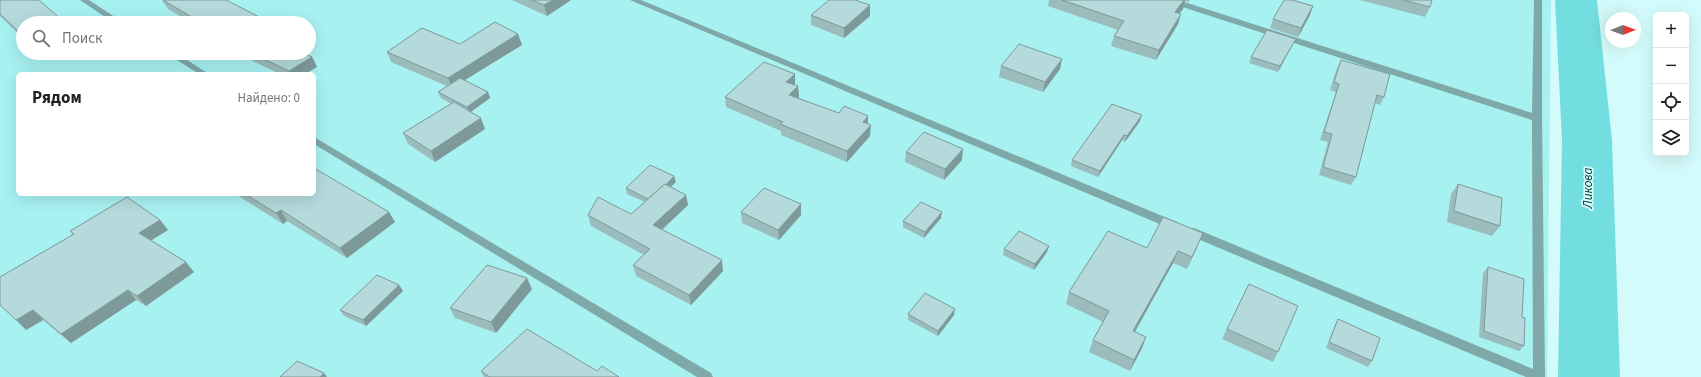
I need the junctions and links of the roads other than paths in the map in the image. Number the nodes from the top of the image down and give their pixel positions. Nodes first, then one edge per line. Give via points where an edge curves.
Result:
1 (84, 0) edge
2 (634, 0) edge
3 (1170, 0) edge
4 (1538, 0) edge
5 (109, 16) edge
6 (182, 60) edge
7 (202, 72) edge
8 (1537, 118) junction
9 (316, 141) edge
10 (707, 377) edge
11 (1538, 377) edge

1 - 5 street
2 - 11 street
3 - 8 street
4 - 8 street
6 - 7 street
8 - 11 street
9 - 10 street

